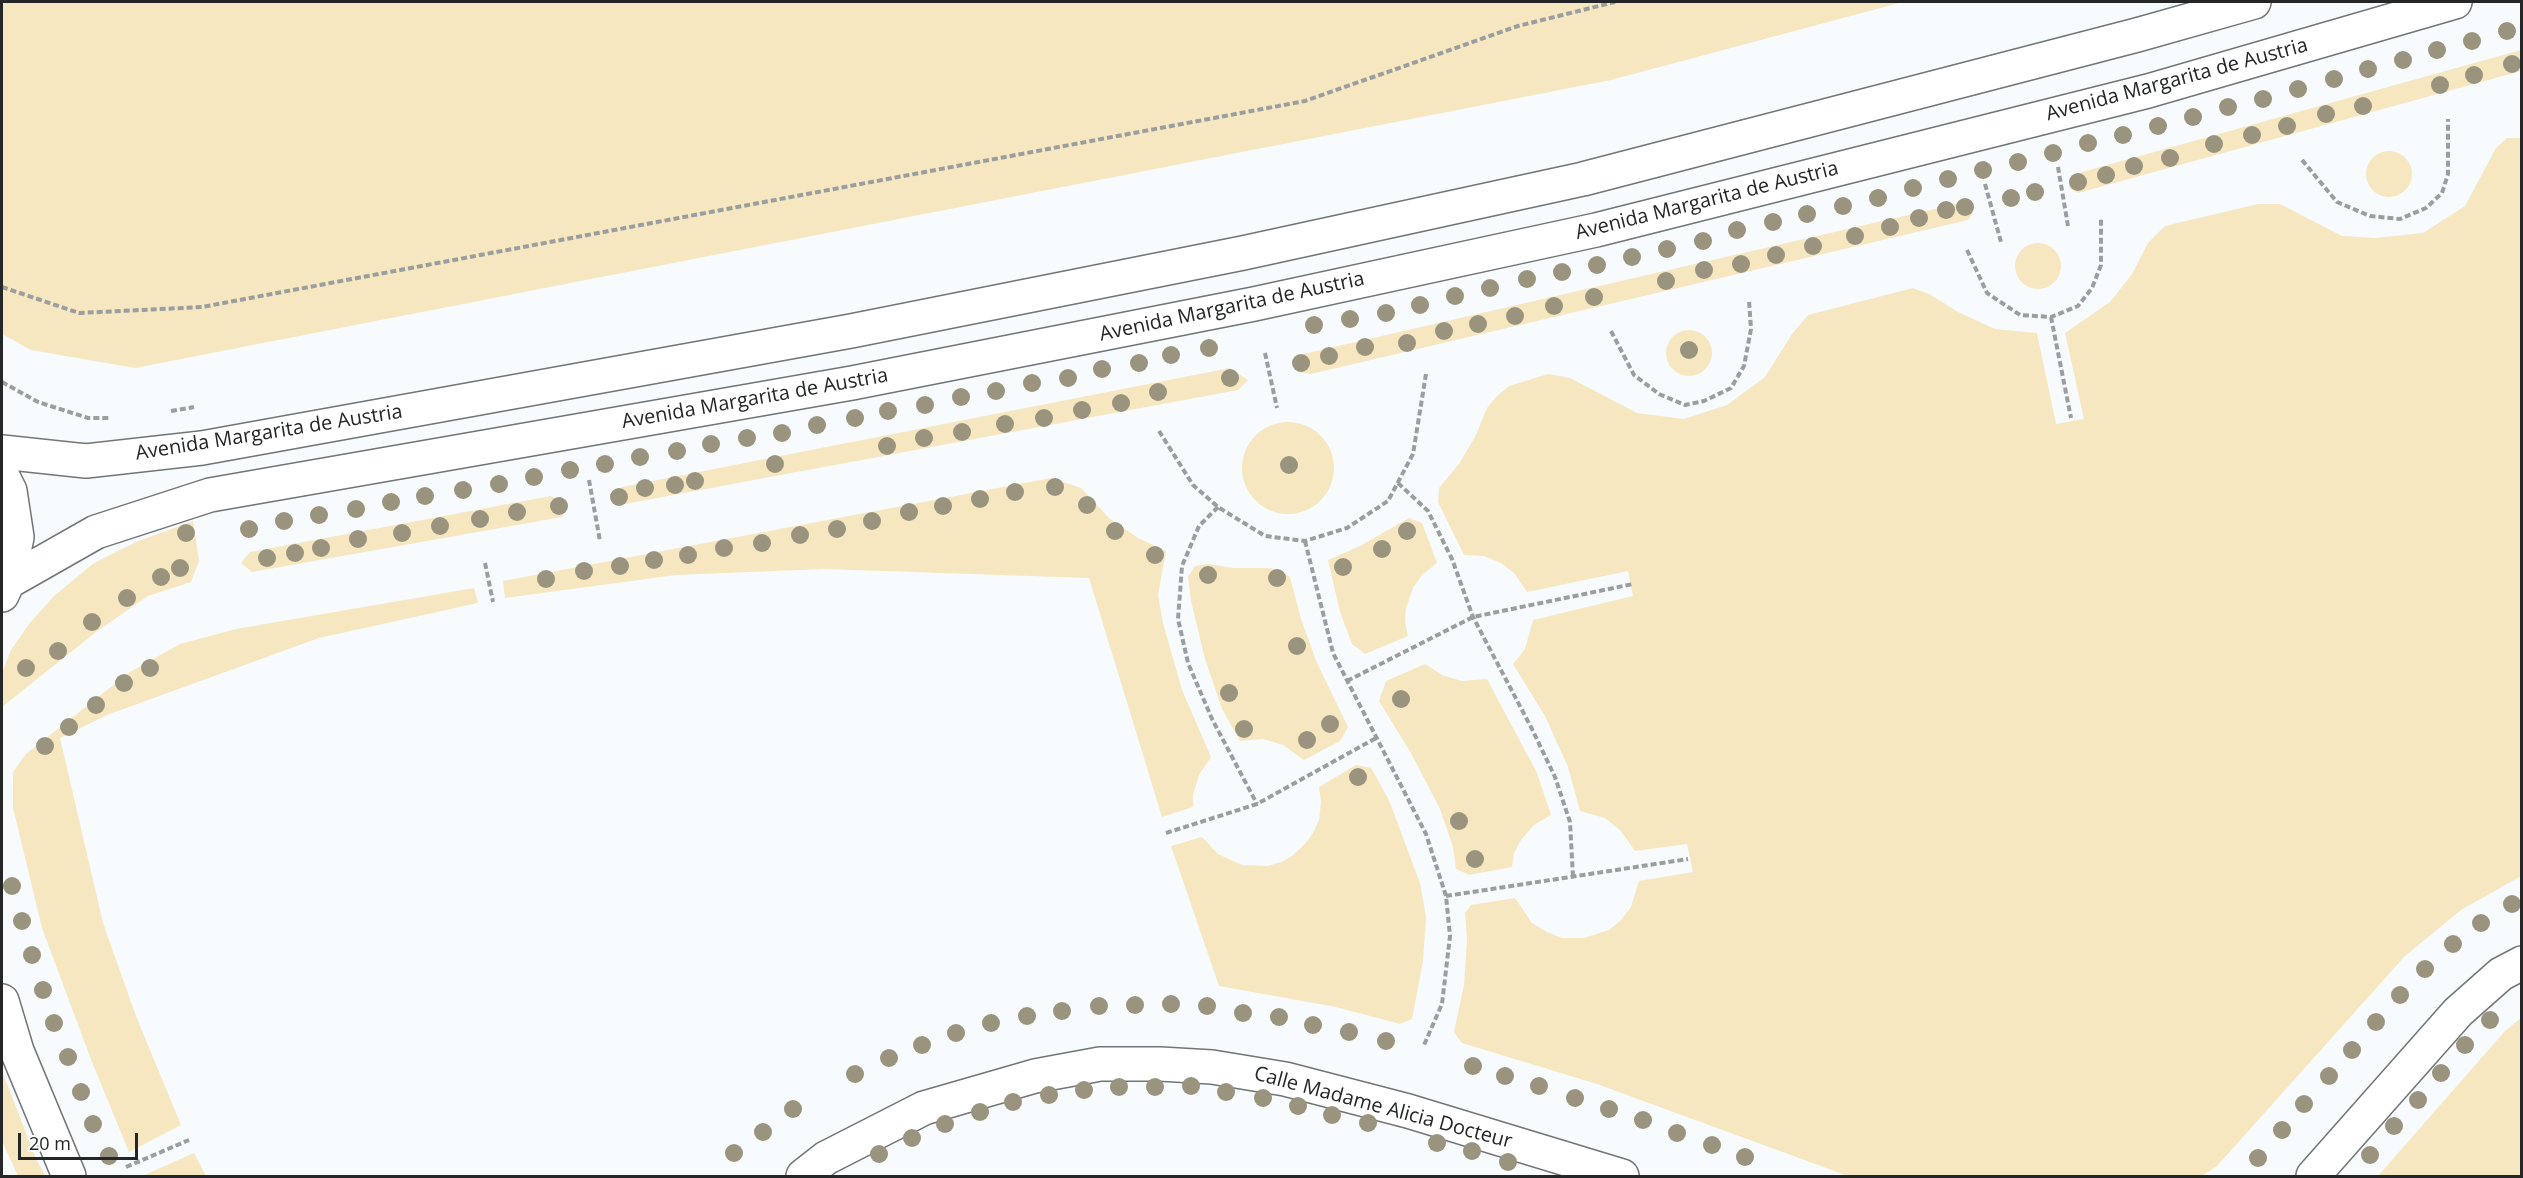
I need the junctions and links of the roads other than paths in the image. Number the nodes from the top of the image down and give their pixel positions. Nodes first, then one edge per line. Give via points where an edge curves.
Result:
1 (2254, 2) edge
2 (2455, 2) edge
3 (2, 452) edge
4 (2, 475) edge
5 (5, 589) edge
6 (2522, 963) edge
7 (2, 1001) edge
8 (69, 1176) edge
9 (803, 1176) edge
10 (1622, 1176) edge
11 (2313, 1176) edge

1 - 3 street, Avenida Margarita de Austria via 1583,178 1243,253 851,331 202,448 86,461
2 - 5 street, Avenida Margarita de Austria via 2148,91 1596,230 1254,304 852,383 210,495 96,532
4 - 5 street via 10,491 17,537
6 - 11 street via 2501,974 2458,1012
7 - 8 street via 17,1051
9 - 10 street, Calle Madame Alicia Docteur via 826,1158 924,1108 1035,1076 1100,1064 1160,1064 1212,1067 1285,1079 1408,1111

